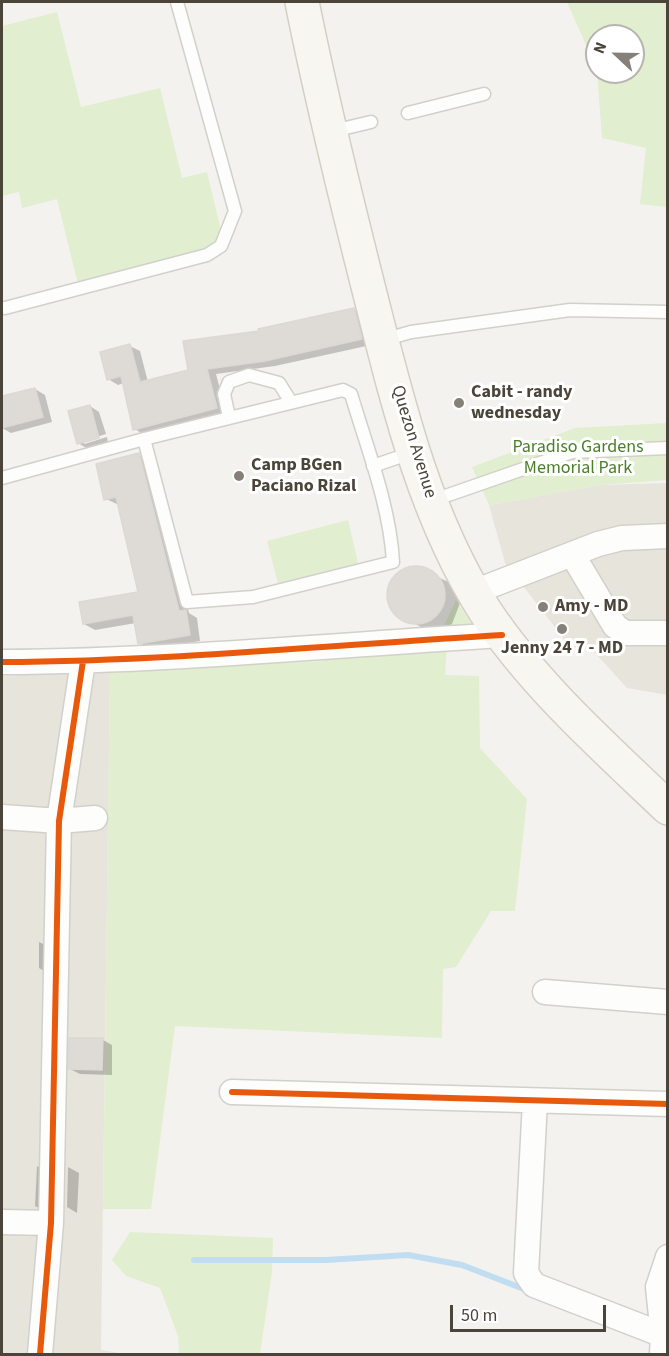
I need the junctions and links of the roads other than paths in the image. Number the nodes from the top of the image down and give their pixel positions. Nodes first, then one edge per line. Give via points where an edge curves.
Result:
1 (177, 2) edge
2 (302, 2) edge
3 (484, 94) dead end
4 (408, 113) dead end
5 (371, 122) dead end
6 (329, 132) junction
7 (5, 308) dead end
8 (668, 312) edge
9 (382, 341) junction
10 (291, 402) junction
11 (229, 417) junction
12 (144, 439) junction
13 (668, 448) edge
14 (414, 452) junction
15 (373, 466) junction
16 (2, 478) edge
17 (431, 501) junction
18 (668, 536) edge
19 (572, 554) junction
20 (474, 592) junction
21 (668, 633) edge
22 (502, 635) junction
23 (83, 661) junction
24 (2, 662) edge
25 (668, 808) edge
26 (2, 817) edge
27 (95, 818) dead end
28 (59, 821) junction
29 (545, 992) dead end
30 (668, 1002) edge
31 (232, 1092) dead end
32 (535, 1101) junction
33 (668, 1104) edge
34 (2, 1222) edge
35 (51, 1223) junction
36 (668, 1257) edge
37 (663, 1345) edge
38 (40, 1354) edge

1 - 7 lane via 235,211 221,246 207,255
2 - 6 main road, Quezon Avenue
3 - 4 lane
5 - 6 lane
6 - 9 main road, Quezon Avenue
8 - 9 lane via 570,310 411,332
9 - 14 main road, Quezon Avenue
10 - 11 lane
10 - 11 lane via 279,383 249,375 229,382 224,394
10 - 15 lane via 343,390 351,394
11 - 12 lane
12 - 15 lane via 187,602 253,597 393,562
12 - 16 lane
13 - 17 lane via 572,452
14 - 15 lane
14 - 17 main road, Quezon Avenue
17 - 20 main road, Quezon Avenue
18 - 19 street via 622,538
19 - 20 street
19 - 21 street via 615,626 625,633
20 - 22 main road, Quezon Avenue
22 - 23 street
22 - 25 main road, Quezon Avenue via 540,680
23 - 24 street
23 - 28 street
26 - 28 street
27 - 28 street
28 - 35 street
29 - 30 street
31 - 32 street
32 - 33 street
32 - 37 street via 526,1273 534,1285
34 - 35 street
35 - 38 street
36 - 37 street via 658,1287

